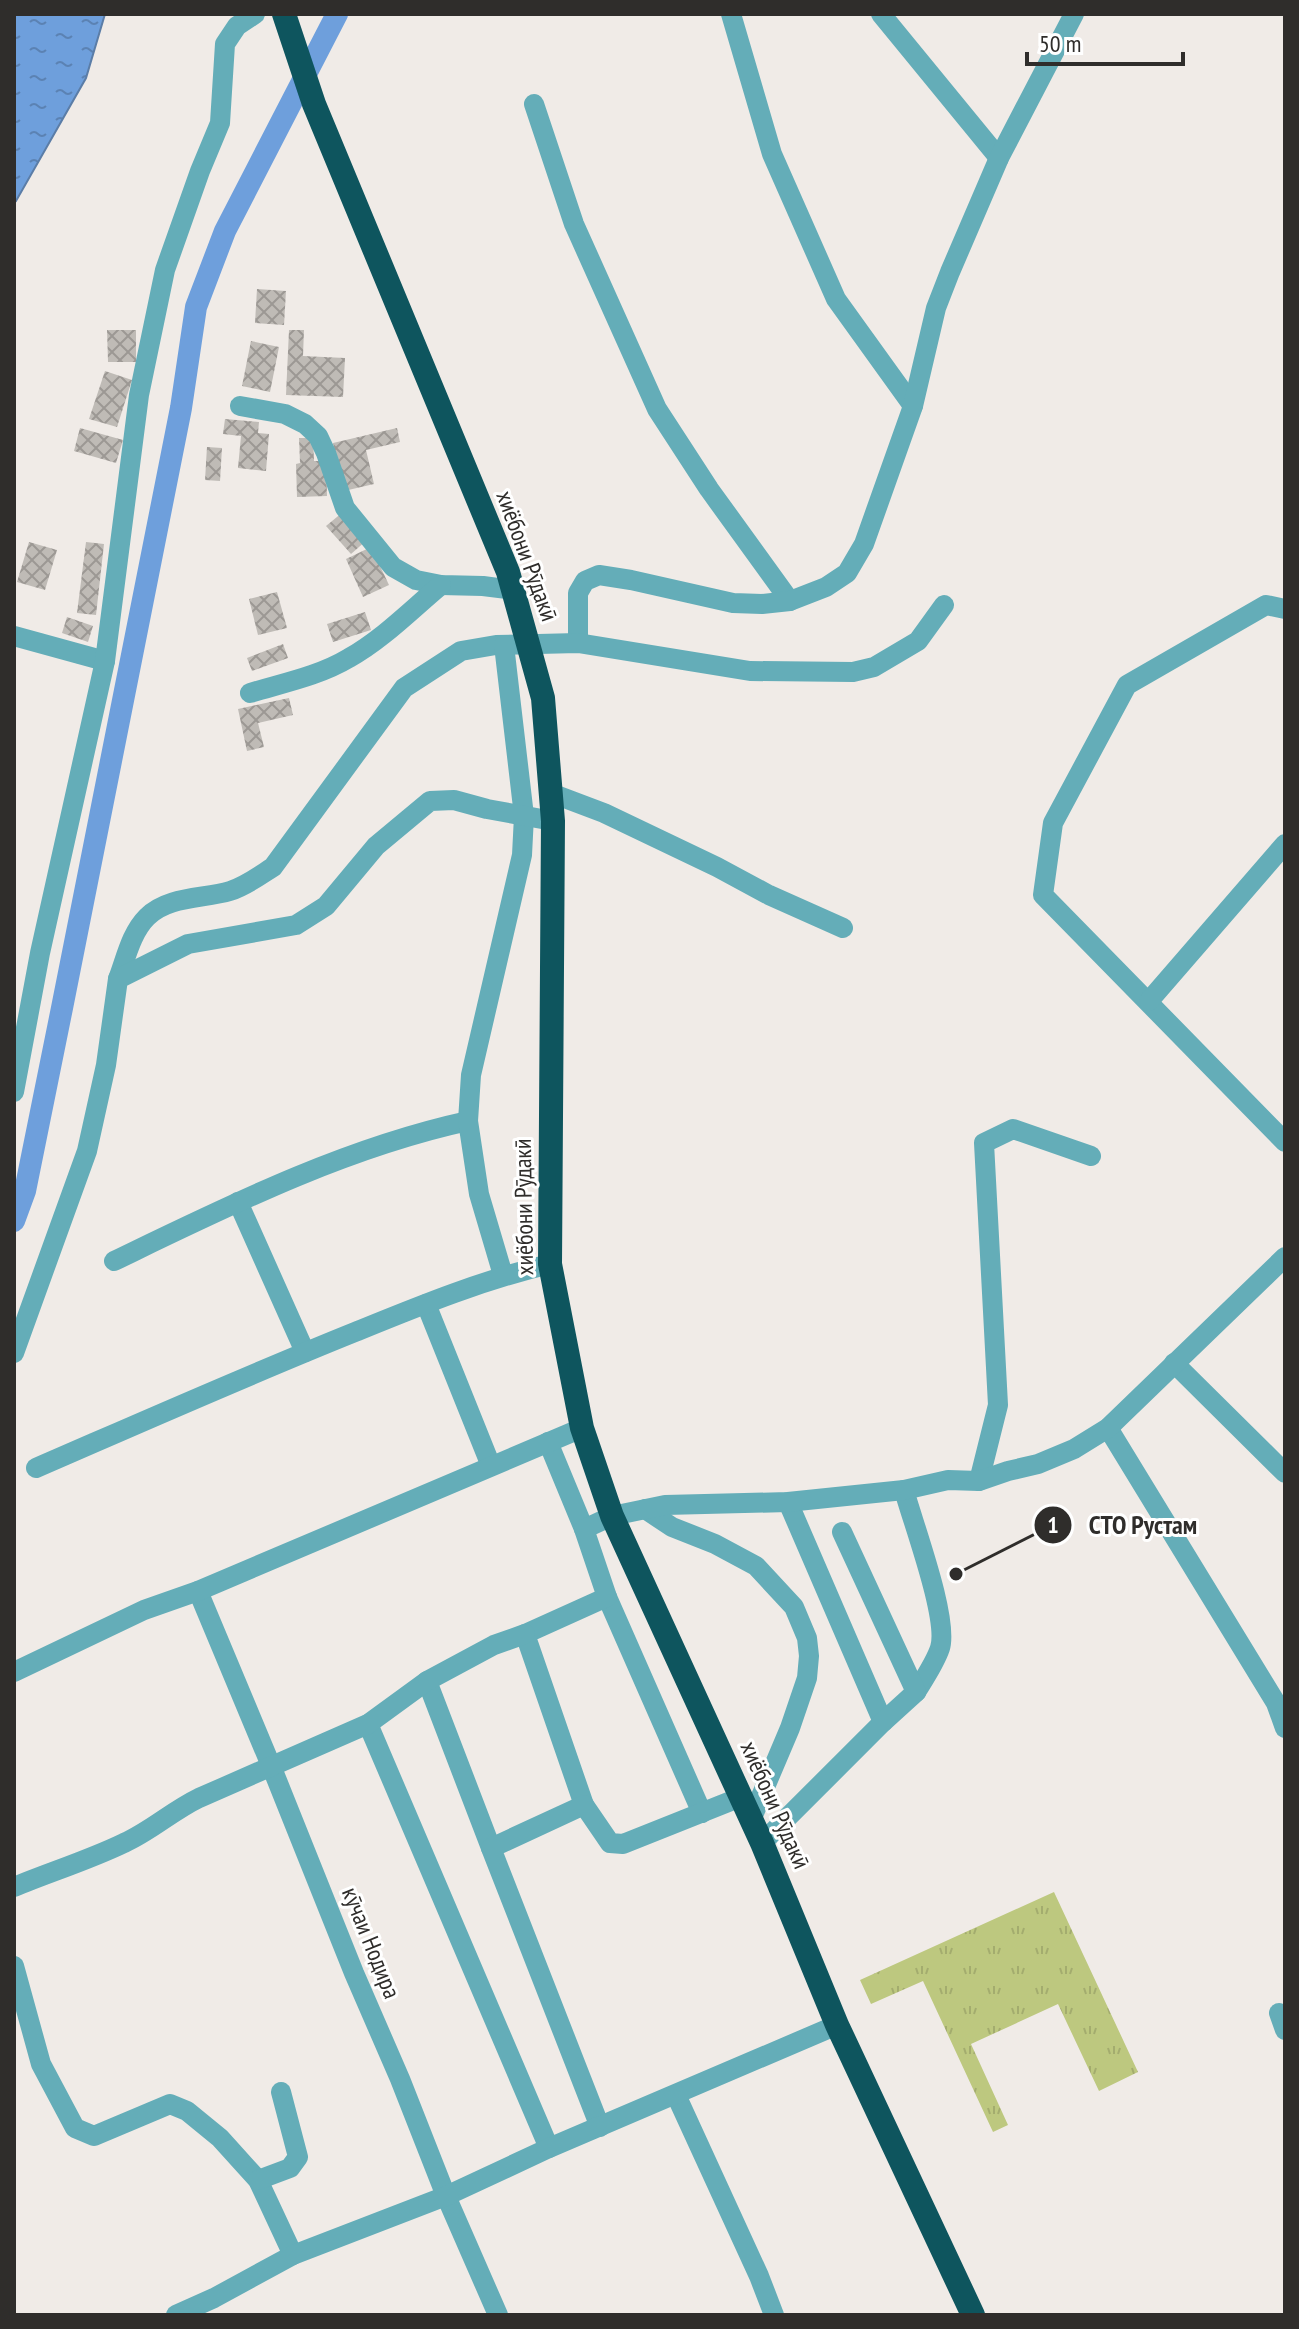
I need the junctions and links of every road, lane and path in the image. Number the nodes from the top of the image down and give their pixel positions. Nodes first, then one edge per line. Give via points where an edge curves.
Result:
1 (255, 14) edge
2 (731, 14) edge
3 (881, 14) edge
4 (1074, 14) edge
5 (286, 21) edge
6 (534, 104) dead end
7 (999, 158) junction
8 (240, 406) dead end
9 (913, 406) junction
10 (441, 585) junction
11 (514, 590) junction
12 (790, 601) junction
13 (944, 605) dead end
14 (1285, 609) edge
15 (14, 636) edge
16 (578, 643) junction
17 (504, 645) junction
18 (529, 645) junction
19 (105, 661) junction
20 (250, 693) dead end
21 (551, 793) junction
22 (524, 816) junction
23 (553, 821) junction
24 (1285, 844) edge
25 (843, 928) dead end
26 (118, 979) junction
27 (1149, 1001) junction
28 (14, 1092) edge
29 (468, 1121) junction
30 (1285, 1142) edge
31 (1091, 1156) dead end
32 (238, 1202) junction
33 (1285, 1257) edge
34 (114, 1261) dead end
35 (550, 1264) junction
36 (503, 1275) junction
37 (426, 1304) junction
38 (305, 1352) junction
39 (14, 1353) edge
40 (1174, 1363) junction
41 (582, 1428) junction
42 (1108, 1428) junction
43 (548, 1442) junction
44 (491, 1466) junction
45 (36, 1468) dead end
46 (1285, 1473) edge
47 (979, 1481) junction
48 (904, 1490) junction
49 (788, 1502) junction
50 (645, 1509) junction
51 (612, 1516) junction
52 (584, 1529) junction
53 (842, 1532) dead end
54 (198, 1591) junction
55 (607, 1597) junction
56 (525, 1634) junction
57 (14, 1672) edge
58 (427, 1681) junction
59 (916, 1692) junction
60 (883, 1722) junction
61 (368, 1724) junction
62 (1285, 1728) edge
63 (272, 1768) junction
64 (741, 1797) junction
65 (584, 1805) junction
66 (702, 1813) junction
67 (751, 1820) junction
68 (762, 1843) junction
69 (491, 1848) junction
70 (14, 1887) edge
71 (14, 1966) edge
72 (837, 2025) junction
73 (281, 2092) dead end
74 (676, 2095) junction
75 (600, 2127) junction
76 (549, 2148) junction
77 (258, 2180) junction
78 (446, 2196) junction
79 (293, 2255) junction
80 (217, 2307) edge
81 (176, 2315) edge
82 (498, 2315) edge
83 (774, 2315) edge
84 (973, 2315) edge

1 - 19 street via 237,26 225,44 220,123 165,270 139,395
2 - 9 street via 772,154 836,299
3 - 7 street
4 - 7 street
5 - 11 highway, хиёбони Рӯдакӣ via 314,104
6 - 12 street via 574,224 657,409
7 - 9 street via 936,308
8 - 10 street via 285,414 318,436 345,508 393,567 416,580
9 - 12 street via 864,544 847,573
10 - 11 street
10 - 20 street via 348,659
11 - 18 highway, хиёбони Рӯдакӣ
12 - 16 street via 733,603 599,575 585,581 578,593
13 - 16 street via 918,641 874,667 853,672 750,671
14 - 27 street via 1266,605 1127,685 1053,823 1043,895
15 - 19 street
16 - 18 street
17 - 18 street
17 - 22 street
17 - 26 street via 461,651 404,688 273,867 246,885 166,904 148,916 134,934
18 - 21 highway, хиёбони Рӯдакӣ via 543,698
19 - 28 street
21 - 23 highway, хиёбони Рӯдакӣ
21 - 25 street via 604,813
22 - 23 street
22 - 26 street via 454,800 430,801 376,846 326,906 296,925 188,944
22 - 29 street via 522,855 471,1075
23 - 35 highway, хиёбони Рӯдакӣ
24 - 27 street
26 - 39 street via 87,1151
27 - 30 street
29 - 32 street via 422,1131
29 - 36 street via 479,1194
31 - 47 street via 1013,1129 984,1143 998,1405
32 - 34 street
32 - 38 street
33 - 40 street
35 - 36 street
35 - 41 highway, хиёбони Рӯдакӣ
36 - 37 street
37 - 38 street
37 - 44 street
38 - 45 street
40 - 42 street
40 - 46 street
41 - 43 street
41 - 51 highway, хиёбони Рӯдакӣ
42 - 47 street via 1038,1464
42 - 62 street via 1276,1703
43 - 44 street
43 - 52 street
44 - 54 street
47 - 48 street via 948,1480
48 - 49 street
48 - 59 street via 942,1633 940,1649
49 - 50 street
49 - 60 street
50 - 51 street
50 - 67 street via 756,1566 794,1607 807,1638 807,1678
51 - 52 street
51 - 64 highway, хиёбони Рӯдакӣ
52 - 55 street
53 - 59 street
54 - 57 street via 144,1610
54 - 63 street, кӯчаи Нодира
55 - 56 street
55 - 66 street
56 - 58 street
56 - 65 street
58 - 61 street
58 - 69 street
59 - 60 street
60 - 68 street
61 - 63 street
61 - 76 street
63 - 70 street via 174,1811 125,1843
63 - 78 street, кӯчаи Нодира
64 - 66 street
64 - 67 highway, хиёбони Рӯдакӣ
65 - 66 street via 616,1845
65 - 69 street
67 - 68 highway, хиёбони Рӯдакӣ
68 - 72 highway, хиёбони Рӯдакӣ
69 - 75 street
71 - 77 street via 41,2064 75,2128 94,2136 170,2104 220,2138
72 - 74 street
72 - 84 highway, хиёбони Рӯдакӣ
73 - 77 street via 298,2157 290,2168
74 - 75 street
74 - 83 street
75 - 76 street
76 - 78 street
77 - 79 street
78 - 79 street
78 - 82 street, кӯчаи Нодира
79 - 80 street
80 - 81 street

